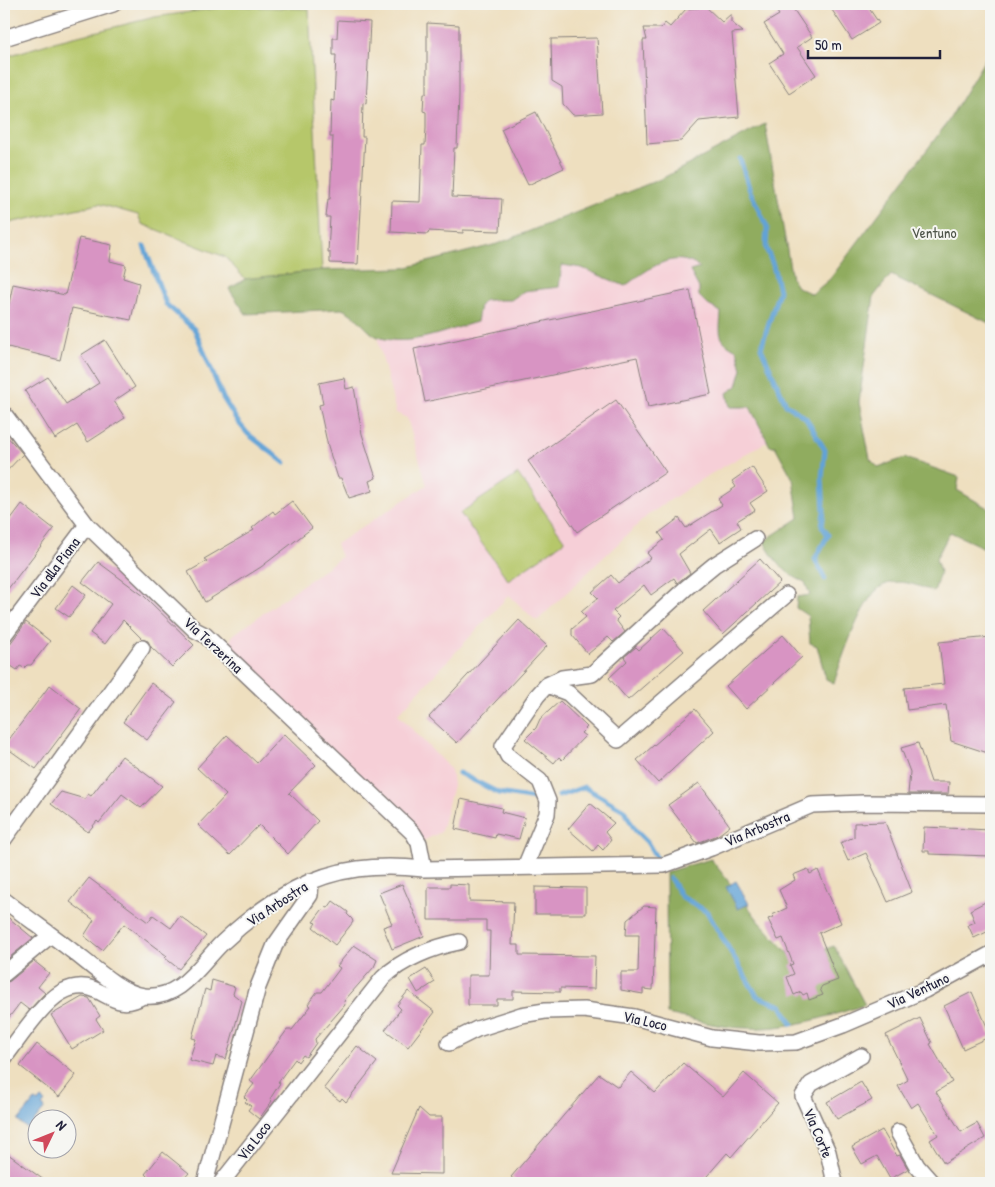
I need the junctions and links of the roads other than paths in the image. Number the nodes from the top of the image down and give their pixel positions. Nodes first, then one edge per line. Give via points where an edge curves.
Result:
1 (113, 4) edge
2 (4, 38) edge
3 (4, 414) edge
4 (88, 525) junction
5 (755, 539) dead end
6 (786, 595) dead end
7 (4, 635) edge
8 (142, 648) dead end
9 (547, 685) junction
10 (991, 804) edge
11 (4, 839) edge
12 (525, 867) junction
13 (424, 869) junction
14 (311, 881) junction
15 (4, 900) edge
16 (51, 935) junction
17 (460, 942) dead end
18 (991, 954) edge
19 (4, 974) edge
20 (143, 996) junction
21 (843, 1025) joint
22 (449, 1043) dead end
23 (861, 1056) dead end
24 (4, 1058) edge
25 (898, 1132) dead end
26 (205, 1183) edge
27 (221, 1183) edge
28 (835, 1183) edge
29 (932, 1183) edge

1 - 2 street
3 - 4 street, Via Terzerina
4 - 7 street, Via alla Piana
4 - 13 street, Via Terzerina via 195,630 205,635 413,833 419,843
5 - 9 street via 686,588 592,674 562,678
6 - 9 street via 618,740 568,693
8 - 11 street
9 - 12 street via 503,746 508,756 540,781 548,801 547,814
10 - 12 street, Via Arbostra via 812,805 664,865
12 - 13 street, Via Arbostra
13 - 14 street, Via Arbostra via 367,867
14 - 20 street, Via Arbostra via 249,919 182,986 156,996
14 - 26 street, Via Loco via 310,895 275,945 258,987
15 - 16 street
16 - 19 street
16 - 20 street via 119,986
17 - 27 street, Via Loco via 428,952 394,968 383,978
18 - 21 street, Via Ventuno via 925,990
20 - 24 street, Via Arbostra via 134,1002 121,1003 96,989 62,992
21 - 22 street, Via Loco via 796,1042 759,1043 712,1038 609,1013 545,1011 498,1021
23 - 28 street, Via Corte via 811,1084 803,1096 828,1152
25 - 29 street via 917,1166

